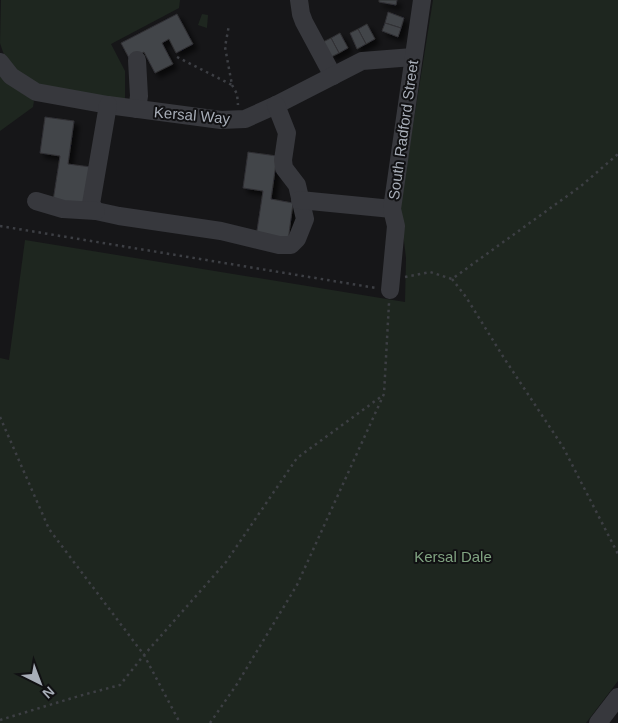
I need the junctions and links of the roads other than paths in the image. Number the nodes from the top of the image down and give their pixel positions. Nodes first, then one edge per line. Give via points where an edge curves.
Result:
1 (298, 0) edge
2 (422, 0) edge
3 (414, 57) junction
4 (137, 60) dead end
5 (0, 62) edge
6 (332, 76) junction
7 (108, 105) junction
8 (276, 105) junction
9 (137, 109) junction
10 (300, 200) junction
11 (36, 201) dead end
12 (392, 210) junction
13 (96, 211) junction
14 (391, 285) road end
15 (618, 697) edge
16 (598, 723) edge

1 - 6 street via 304,22
2 - 3 street, South Radford Street
3 - 6 street, Kersal Way via 362,61
3 - 12 street, South Radford Street
4 - 9 street
5 - 7 street, Kersal Way via 12,76 36,92
6 - 8 street, Kersal Way
7 - 9 street, Kersal Way
7 - 13 street via 91,204
8 - 9 street, Kersal Way via 245,119 221,120
8 - 10 street via 287,132 284,168 297,186
10 - 12 street
10 - 13 street via 305,219 298,239 291,244 279,245 221,231
11 - 13 street via 63,209
12 - 14 street, South Radford Street via 396,226
15 - 16 street

